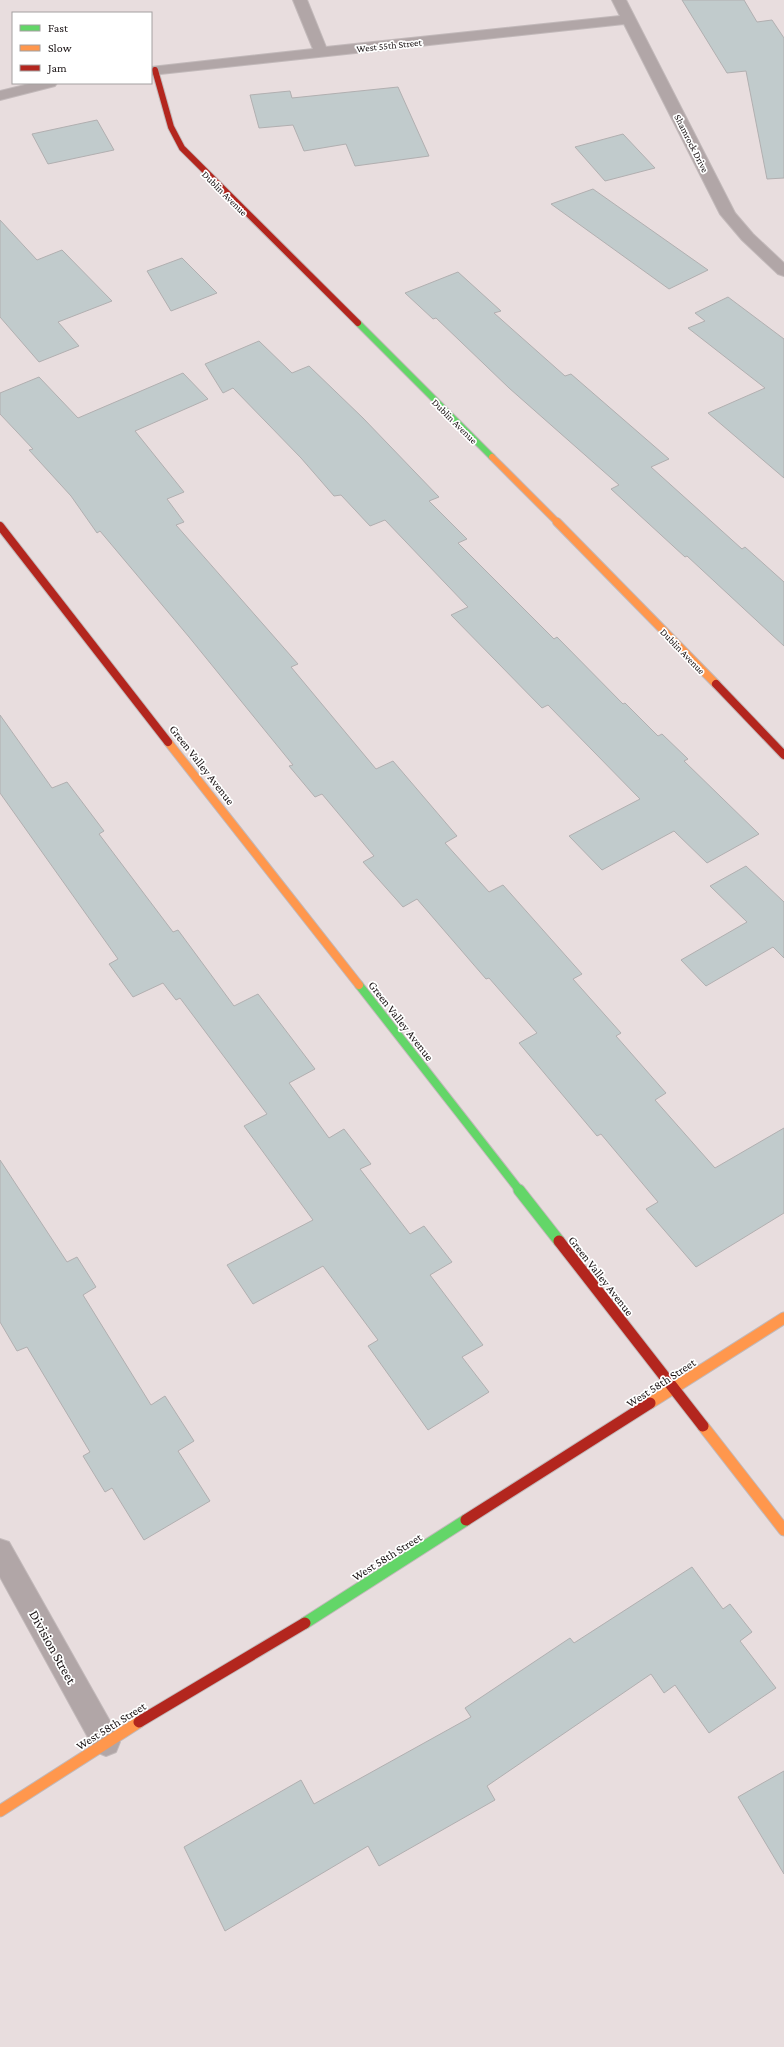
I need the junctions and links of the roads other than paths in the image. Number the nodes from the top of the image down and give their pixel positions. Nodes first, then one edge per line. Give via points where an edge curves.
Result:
1 (300, 0) edge
2 (619, 0) edge
3 (628, 19) junction
4 (321, 52) junction
5 (153, 71) edge
6 (46, 84) edge
7 (0, 96) edge
8 (784, 271) edge
9 (0, 526) edge
10 (784, 755) edge
11 (784, 1318) edge
12 (674, 1389) junction
13 (784, 1530) edge
14 (0, 1551) edge
15 (106, 1742) junction
16 (0, 1811) edge

1 - 4 street
2 - 3 street, Shamrock Drive
3 - 4 street, West 55th Street
3 - 8 street, Shamrock Drive via 728,214 741,232
4 - 5 street, West 55th Street
5 - 10 street, Dublin Avenue via 171,127 182,148 635,600
6 - 7 street
9 - 12 street, Green Valley Avenue
11 - 12 street, West 58th Street
12 - 13 street, Green Valley Avenue
12 - 15 street, West 58th Street via 292,1631
14 - 15 street, Division Street
15 - 16 street, West 58th Street

